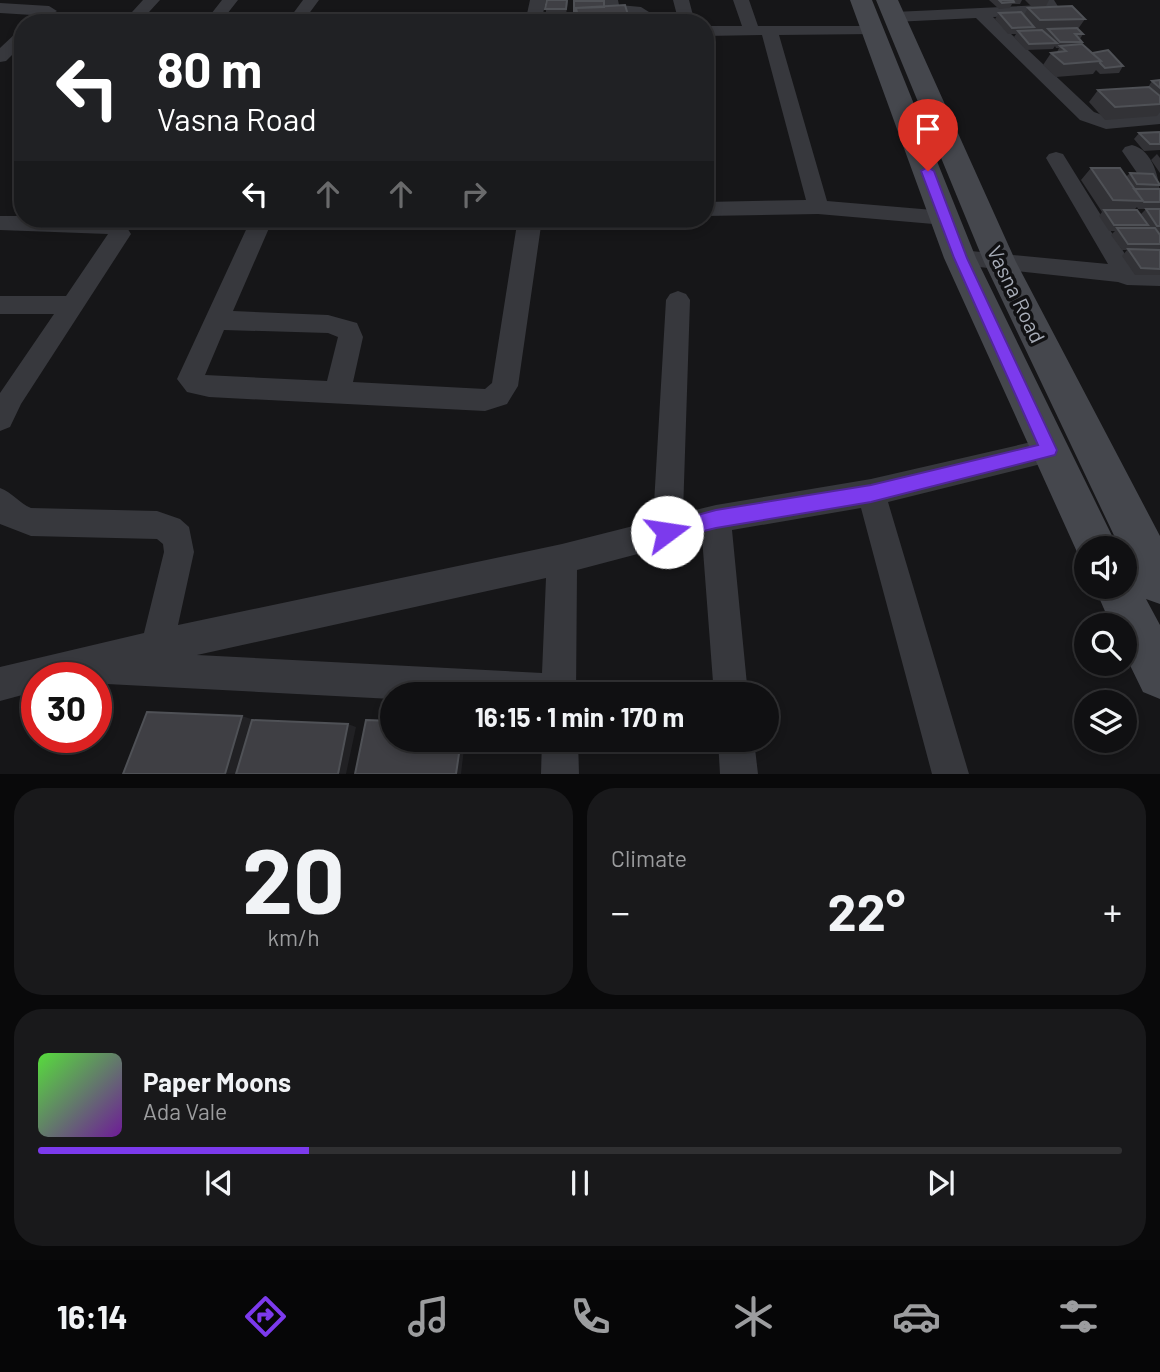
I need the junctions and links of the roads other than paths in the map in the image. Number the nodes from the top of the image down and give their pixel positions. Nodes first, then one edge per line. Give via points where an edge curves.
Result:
1 (152, 0) edge
2 (230, 0) edge
3 (610, 0) edge
4 (741, 0) edge
5 (861, 0) edge
6 (1046, 0) edge
7 (54, 5) edge
8 (0, 8) edge
9 (641, 12) dead end
10 (980, 13) junction
11 (139, 14) edge
12 (219, 14) edge
13 (885, 16) edge
14 (714, 31) edge
15 (761, 31) junction
16 (14, 44) edge
17 (0, 57) edge
18 (1160, 118) edge
19 (1132, 151) dead end
20 (1056, 158) dead end
21 (1160, 191) edge
22 (818, 207) junction
23 (714, 209) edge
24 (945, 218) junction
25 (116, 228) edge
26 (258, 228) edge
27 (528, 228) edge
28 (961, 258) junction
29 (1000, 262) junction
30 (1127, 277) junction
31 (1160, 278) edge
32 (678, 300) dead end
33 (0, 305) edge
34 (74, 305) junction
35 (215, 320) junction
36 (337, 393) junction
37 (4, 403) edge
38 (1049, 450) junction
39 (871, 493) junction
40 (0, 502) edge
41 (716, 519) junction
42 (667, 532) junction
43 (1091, 536) edge
44 (562, 559) junction
45 (1160, 582) edge
46 (1122, 599) edge
47 (157, 646) junction
48 (85, 662) edge
49 (112, 667) edge
50 (1160, 675) edge
51 (21, 678) edge
52 (559, 682) edge
53 (731, 682) edge
54 (380, 683) edge
55 (0, 684) edge
56 (560, 752) edge
57 (737, 752) edge
58 (560, 774) edge
59 (738, 774) edge
60 (951, 774) edge

1 - 11 street
2 - 12 street
3 - 9 street via 612,9
4 - 15 street
5 - 13 main road, Vasna Road
6 - 10 street via 1051,8
7 - 8 street
10 - 13 street
10 - 18 street via 1087,116 1106,123
13 - 15 street
13 - 24 main road, Vasna Road
13 - 29 main road, Vasna Road
14 - 15 street
15 - 22 street
16 - 17 street
19 - 21 street
20 - 30 street
22 - 23 street
22 - 24 street
24 - 28 main road, Vasna Road
25 - 34 street via 120,234 117,242
26 - 35 street
27 - 36 street via 505,386 498,396 485,400
28 - 29 street
28 - 38 main road, Vasna Road
29 - 30 street
29 - 45 main road, Vasna Road
30 - 31 street
32 - 42 street
33 - 34 street
34 - 37 street
35 - 36 street via 328,324 348,330 351,337
35 - 36 street via 192,371 190,379 196,384
38 - 39 street
38 - 43 main road, Vasna Road
39 - 41 street
39 - 60 street
40 - 47 street via 9,513 32,522 158,525 178,537 179,552
41 - 42 street
41 - 53 street
42 - 44 street
44 - 47 street
44 - 52 street
46 - 50 main road
47 - 48 street
49 - 54 street
51 - 55 street
56 - 58 street
57 - 59 street

